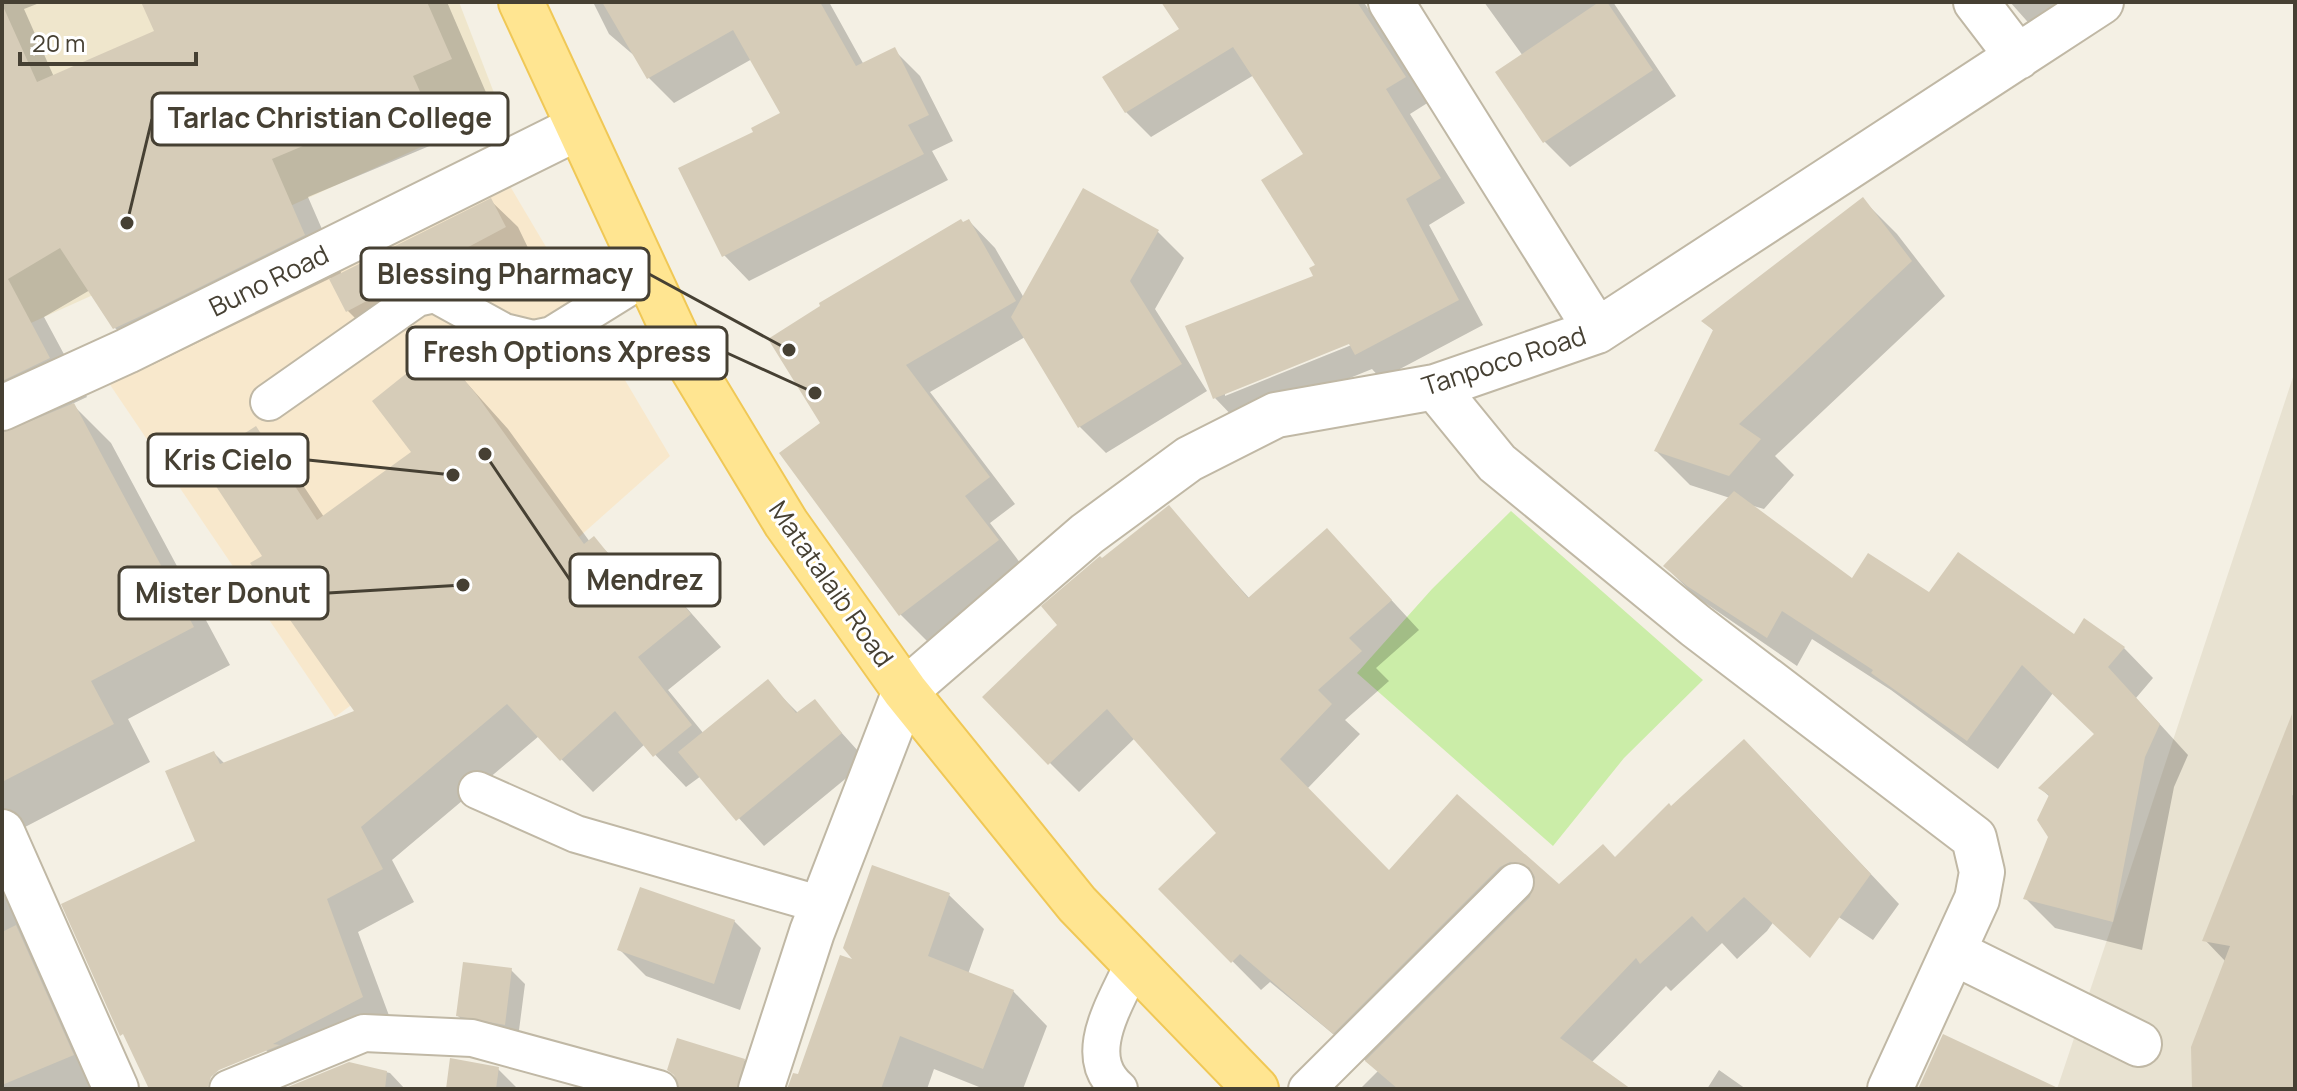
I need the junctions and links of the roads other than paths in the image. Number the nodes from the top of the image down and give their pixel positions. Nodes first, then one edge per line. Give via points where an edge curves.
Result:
1 (521, 2) edge
2 (1391, 2) edge
3 (1976, 2) edge
4 (2101, 2) edge
5 (2018, 57) junction
6 (577, 128) junction
7 (647, 276) junction
8 (1597, 331) junction
9 (1435, 387) junction
10 (269, 402) dead end
11 (2, 408) edge
12 (905, 691) junction
13 (477, 790) dead end
14 (2, 832) edge
15 (1515, 882) dead end
16 (822, 905) junction
17 (1953, 952) junction
18 (1133, 964) junction
19 (2139, 1044) dead end
20 (116, 1089) edge
21 (228, 1089) edge
22 (659, 1089) edge
23 (761, 1089) edge
24 (1119, 1089) edge
25 (1256, 1089) edge
26 (1307, 1089) edge
27 (1890, 1089) edge

1 - 6 main road, Matatalaib Road
2 - 8 street
3 - 5 street
4 - 5 street, Tanpoco Road
5 - 8 street, Tanpoco Road
6 - 7 main road, Matatalaib Road
6 - 11 street, Buno Road
7 - 10 lane via 552,335 533,339 504,332 435,294 417,298
7 - 12 main road, Matatalaib Road via 685,356 786,523
8 - 9 street, Tanpoco Road
9 - 12 street, Tanpoco Road via 1276,415 1189,459 1087,534
9 - 17 street via 1497,463 1696,626 1974,838 1982,872 1977,899
12 - 16 street
12 - 18 main road, Matatalaib Road via 1077,904
13 - 16 lane via 576,834
14 - 20 street
15 - 26 lane
16 - 23 street
17 - 19 street
17 - 27 street
18 - 24 lane via 1099,1047 1109,1080
18 - 25 main road, Matatalaib Road
21 - 22 lane via 364,1033 472,1038

